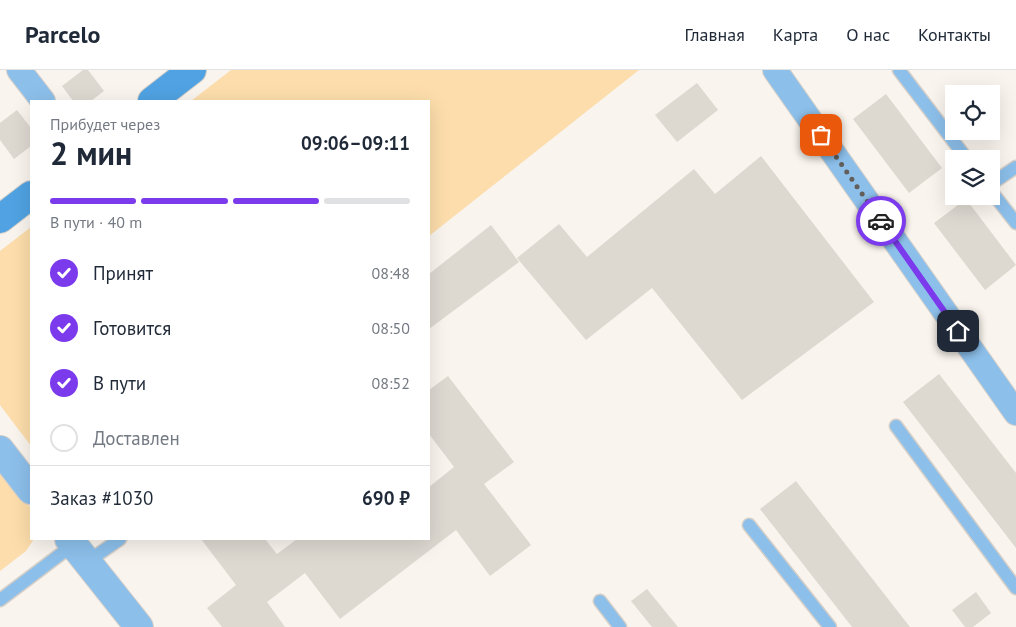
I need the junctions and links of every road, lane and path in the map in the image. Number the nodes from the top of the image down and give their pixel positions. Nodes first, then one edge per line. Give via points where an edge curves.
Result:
1 (19, 70) edge
2 (192, 70) edge
3 (775, 70) edge
4 (899, 70) edge
5 (42, 100) edge
6 (153, 100) edge
7 (960, 150) edge
8 (1016, 167) edge
9 (1000, 178) edge
10 (30, 196) edge
11 (1000, 202) edge
12 (0, 219) edge
13 (1016, 223) edge
14 (1016, 413) edge
15 (896, 426) dead end
16 (0, 450) edge
17 (30, 489) edge
18 (749, 525) dead end
19 (115, 540) edge
20 (77, 548) edge
21 (1016, 588) edge
22 (0, 600) edge
23 (600, 601) dead end
24 (139, 627) edge
25 (620, 627) edge
26 (830, 627) edge

1 - 5 street
2 - 6 main road
3 - 14 street
4 - 7 lane
8 - 9 lane
10 - 12 main road
11 - 13 lane
15 - 21 lane
16 - 17 street
18 - 26 lane
19 - 20 lane
20 - 22 lane
20 - 24 street
23 - 25 lane

